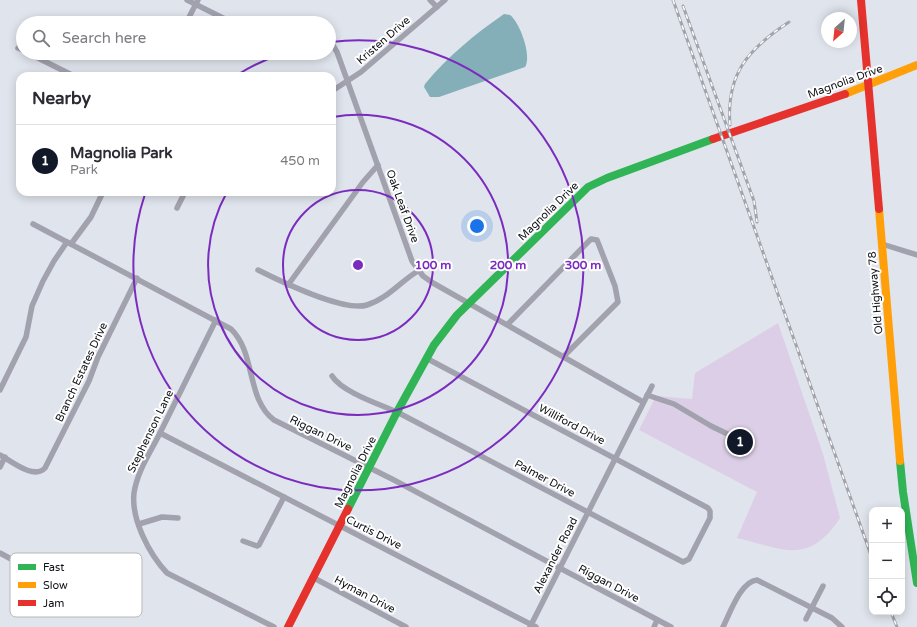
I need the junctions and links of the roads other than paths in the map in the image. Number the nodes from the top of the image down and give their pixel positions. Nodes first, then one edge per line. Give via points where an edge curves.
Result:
1 (187, 0) edge
2 (430, 0) edge
3 (445, 0) edge
4 (861, 0) edge
5 (197, 2) edge
6 (437, 6) junction
7 (190, 16) edge
8 (221, 16) edge
9 (336, 50) edge
10 (42, 60) edge
11 (917, 65) edge
12 (66, 72) edge
13 (348, 82) junction
14 (868, 86) junction
15 (336, 89) edge
16 (378, 165) junction
17 (101, 196) edge
18 (183, 196) edge
19 (177, 208) dead end
20 (33, 224) dead end
21 (69, 243) junction
22 (882, 244) junction
23 (917, 255) edge
24 (258, 270) dead end
25 (418, 271) junction
26 (137, 278) junction
27 (288, 285) junction
28 (470, 303) junction
29 (216, 320) junction
30 (508, 324) junction
31 (564, 356) junction
32 (426, 358) junction
33 (332, 376) dead end
34 (652, 386) dead end
35 (0, 390) edge
36 (647, 395) junction
37 (644, 402) junction
38 (397, 412) junction
39 (160, 433) junction
40 (740, 440) dead end
41 (2, 456) edge
42 (615, 458) junction
43 (0, 467) edge
44 (369, 468) junction
45 (284, 497) junction
46 (588, 512) junction
47 (178, 518) dead end
48 (139, 524) junction
49 (340, 526) junction
50 (243, 541) dead end
51 (0, 553) edge
52 (10, 558) edge
53 (683, 562) joint
54 (560, 568) junction
55 (314, 578) junction
56 (917, 583) edge
57 (823, 586) dead end
58 (812, 608) junction
59 (806, 619) dead end
60 (657, 620) junction
61 (532, 626) edge
62 (274, 627) edge
63 (288, 627) edge
64 (406, 627) edge
65 (654, 627) edge
66 (671, 627) edge
67 (723, 627) edge
68 (842, 627) edge

1 - 5 street
2 - 6 street
3 - 6 street, Kristen Drive
4 - 14 street, Old Highway 78
5 - 7 street
5 - 8 street
6 - 13 street, Kristen Drive
9 - 13 street, Oak Leaf Drive
10 - 12 street
11 - 14 street, Magnolia Drive
13 - 15 street, Kristen Drive
13 - 16 street, Oak Leaf Drive
14 - 22 street, Old Highway 78
14 - 28 street, Magnolia Drive via 731,132 588,187
16 - 25 street, Oak Leaf Drive via 412,261
16 - 27 street
17 - 21 street via 91,217
18 - 19 street
20 - 21 street, Riggan Drive
21 - 26 street, Riggan Drive
21 - 35 street via 54,261 43,281 32,306 24,342
22 - 23 street
22 - 56 street, Old Highway 78 via 903,492
24 - 27 street
25 - 27 street via 376,301 361,306
25 - 28 street, Oak Leaf Drive via 426,279
26 - 29 street, Riggan Drive
26 - 41 street, Branch Estates Drive via 48,463 39,472 31,471
28 - 30 street, Oak Leaf Drive
28 - 32 street, Magnolia Drive via 445,328
29 - 39 street, Stephenson Lane
29 - 44 street, Riggan Drive via 231,329 239,338 261,405 270,417
30 - 31 street, Oak Leaf Drive
30 - 31 street via 591,239 594,239 599,243 618,300 615,306
31 - 37 street, Oak Leaf Drive
32 - 38 street, Magnolia Drive
32 - 42 street, Williford Drive
33 - 38 street, Palmer Drive via 336,383
34 - 36 street, Alexander Road
36 - 37 street, Alexander Road
36 - 40 street via 674,404
37 - 42 street, Alexander Road
38 - 44 street, Magnolia Drive
38 - 46 street, Palmer Drive
39 - 45 street, Curtis Drive
39 - 48 street, Stephenson Lane via 144,463 135,488 134,505
41 - 43 street
42 - 46 street, Alexander Road
42 - 53 street, Williford Drive via 710,511 709,520 688,559
44 - 49 street, Magnolia Drive
44 - 54 street, Riggan Drive
45 - 49 street, Curtis Drive
45 - 50 street via 259,545 253,546
46 - 53 street, Palmer Drive
46 - 54 street, Alexander Road
47 - 48 street via 162,517
48 - 62 street, Stephenson Lane via 154,557 169,575
49 - 55 street, Magnolia Drive
49 - 61 street, Curtis Drive
51 - 52 street
54 - 60 street, Riggan Drive
54 - 61 street, Alexander Road
55 - 63 street, Magnolia Drive
55 - 64 street, Hyman Drive
57 - 58 street
58 - 59 street
58 - 67 street via 755,580 749,582 742,590
58 - 68 street via 832,618
60 - 65 street
60 - 66 street, Riggan Drive

